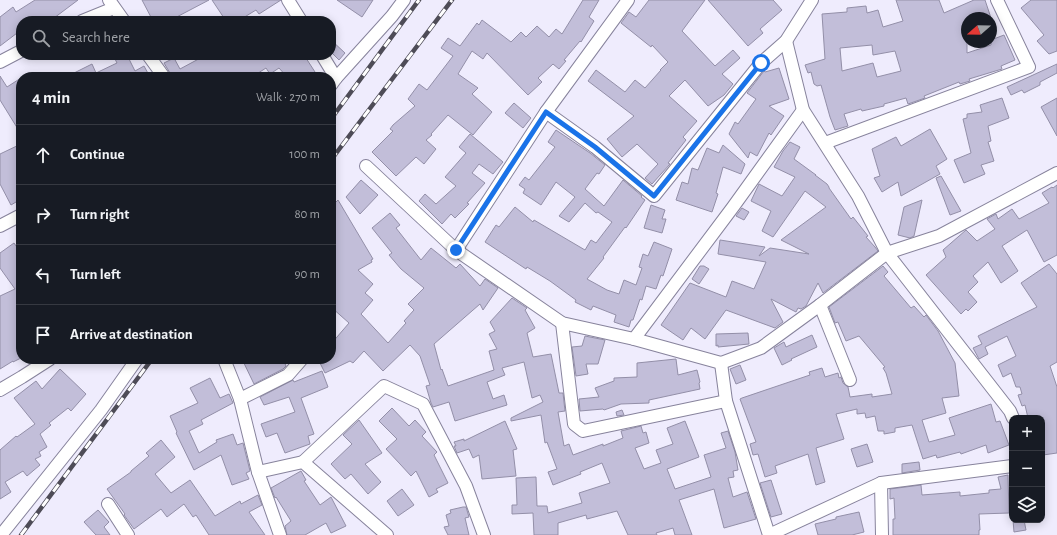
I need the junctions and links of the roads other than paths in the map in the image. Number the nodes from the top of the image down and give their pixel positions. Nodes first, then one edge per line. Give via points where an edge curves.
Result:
1 (288, 0) edge
2 (404, 0) edge
3 (628, 0) edge
4 (812, 0) edge
5 (997, 0) edge
6 (112, 4) edge
7 (91, 16) edge
8 (120, 16) edge
9 (298, 16) edge
10 (786, 41) junction
11 (16, 54) edge
12 (152, 60) edge
13 (324, 60) edge
14 (0, 62) edge
15 (160, 72) edge
16 (330, 72) edge
17 (336, 80) edge
18 (803, 110) junction
19 (546, 112) junction
20 (826, 143) junction
21 (366, 166) dead end
22 (1057, 173) edge
23 (16, 218) edge
24 (0, 226) edge
25 (456, 250) junction
26 (887, 253) junction
27 (820, 305) junction
28 (562, 323) junction
29 (634, 339) junction
30 (721, 363) junction
31 (42, 364) edge
32 (133, 364) edge
33 (226, 364) edge
34 (298, 364) edge
35 (850, 380) dead end
36 (0, 390) edge
37 (240, 399) junction
38 (726, 401) junction
39 (1012, 415) edge
40 (302, 462) junction
41 (1009, 466) edge
42 (258, 472) junction
43 (881, 483) junction
44 (108, 504) dead end
45 (0, 535) edge
46 (128, 535) edge
47 (280, 535) edge
48 (387, 535) edge
49 (484, 535) edge
50 (769, 535) edge
51 (882, 535) edge

1 - 9 street
2 - 17 street
3 - 19 street
4 - 10 street
5 - 20 street via 1029,67
6 - 7 street
6 - 8 street
10 - 18 street
10 - 19 street via 761,63 654,196 595,147
11 - 14 street
12 - 15 street
13 - 16 street
18 - 20 street
18 - 29 street
19 - 25 street
20 - 26 street via 858,196
21 - 25 street
22 - 26 street via 939,236
23 - 24 street
25 - 28 street
26 - 27 street
26 - 39 street
27 - 30 street via 761,348
27 - 35 street
28 - 29 street
28 - 38 street via 574,424 583,431
29 - 30 street
30 - 38 street
31 - 36 street
32 - 45 street via 101,410
33 - 37 street
34 - 37 street via 288,375
37 - 42 street
38 - 50 street
40 - 42 street
40 - 48 street
40 - 49 street via 384,386 423,404 466,486
41 - 43 street
42 - 47 street
43 - 50 street
43 - 51 street
44 - 46 street

